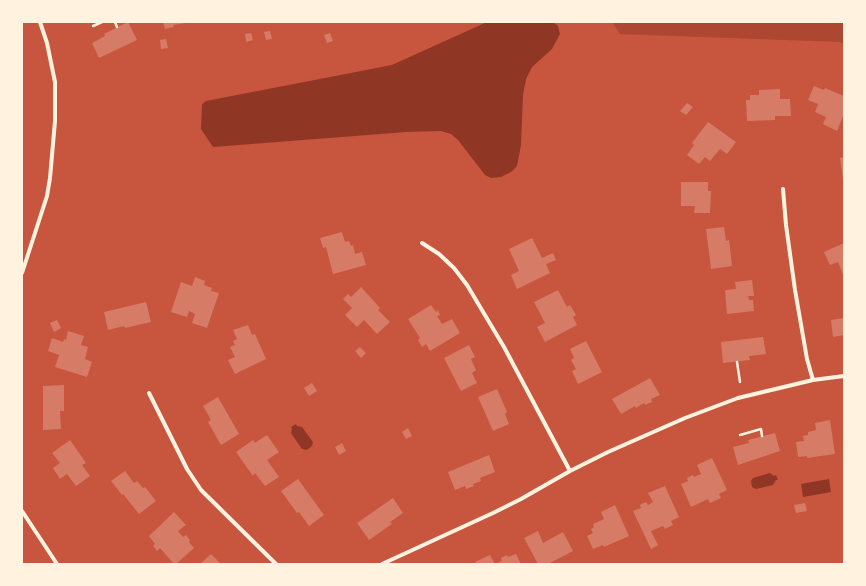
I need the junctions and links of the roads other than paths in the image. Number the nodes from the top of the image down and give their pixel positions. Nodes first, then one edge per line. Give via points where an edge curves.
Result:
1 (40, 22) edge
2 (783, 189) dead end
3 (422, 242) dead end
4 (22, 273) edge
5 (844, 376) edge
6 (813, 380) junction
7 (149, 393) dead end
8 (570, 471) junction
9 (22, 511) edge
10 (56, 564) edge
11 (276, 564) edge
12 (382, 564) edge

1 - 4 street via 55,82 50,178 47,196
2 - 6 street via 795,290
3 - 8 street via 439,254 467,284 504,347
5 - 6 street
6 - 8 street via 738,398 685,418
7 - 11 street via 187,469 201,490
8 - 12 street via 499,510
9 - 10 street

